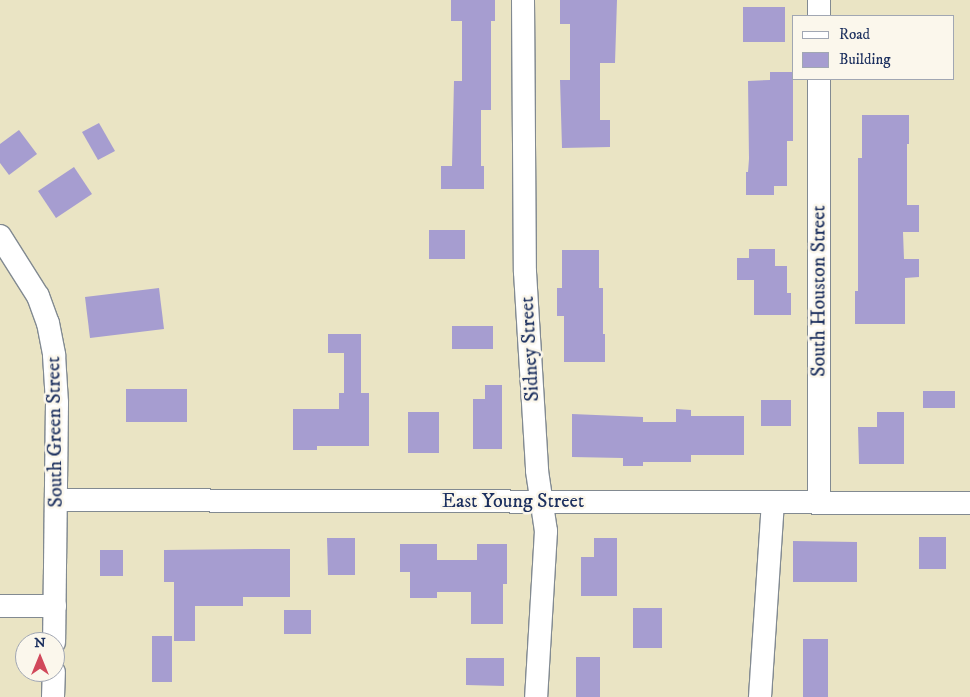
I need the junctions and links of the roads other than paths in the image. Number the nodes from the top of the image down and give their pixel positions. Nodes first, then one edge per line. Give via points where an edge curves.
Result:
1 (523, 0) edge
2 (819, 0) edge
3 (819, 15) edge
4 (819, 80) edge
5 (0, 236) edge
6 (57, 500) junction
7 (542, 501) junction
8 (773, 503) junction
9 (819, 503) junction
10 (970, 503) edge
11 (0, 606) edge
12 (55, 606) junction
13 (54, 632) edge
14 (54, 682) edge
15 (53, 697) edge
16 (536, 697) edge
17 (760, 697) edge

1 - 7 street, Sidney Street via 525,272 537,471
2 - 3 street
4 - 9 street, South Houston Street
5 - 6 street, South Green Street via 38,296 52,338 57,403
6 - 7 street, East Young Street
6 - 12 street, South Green Street
7 - 8 street, East Young Street
7 - 16 street, Sidney Street via 546,531
8 - 9 street, East Young Street
8 - 17 street
9 - 10 street, East Young Street
11 - 12 street
12 - 13 street, South Green Street
14 - 15 street

